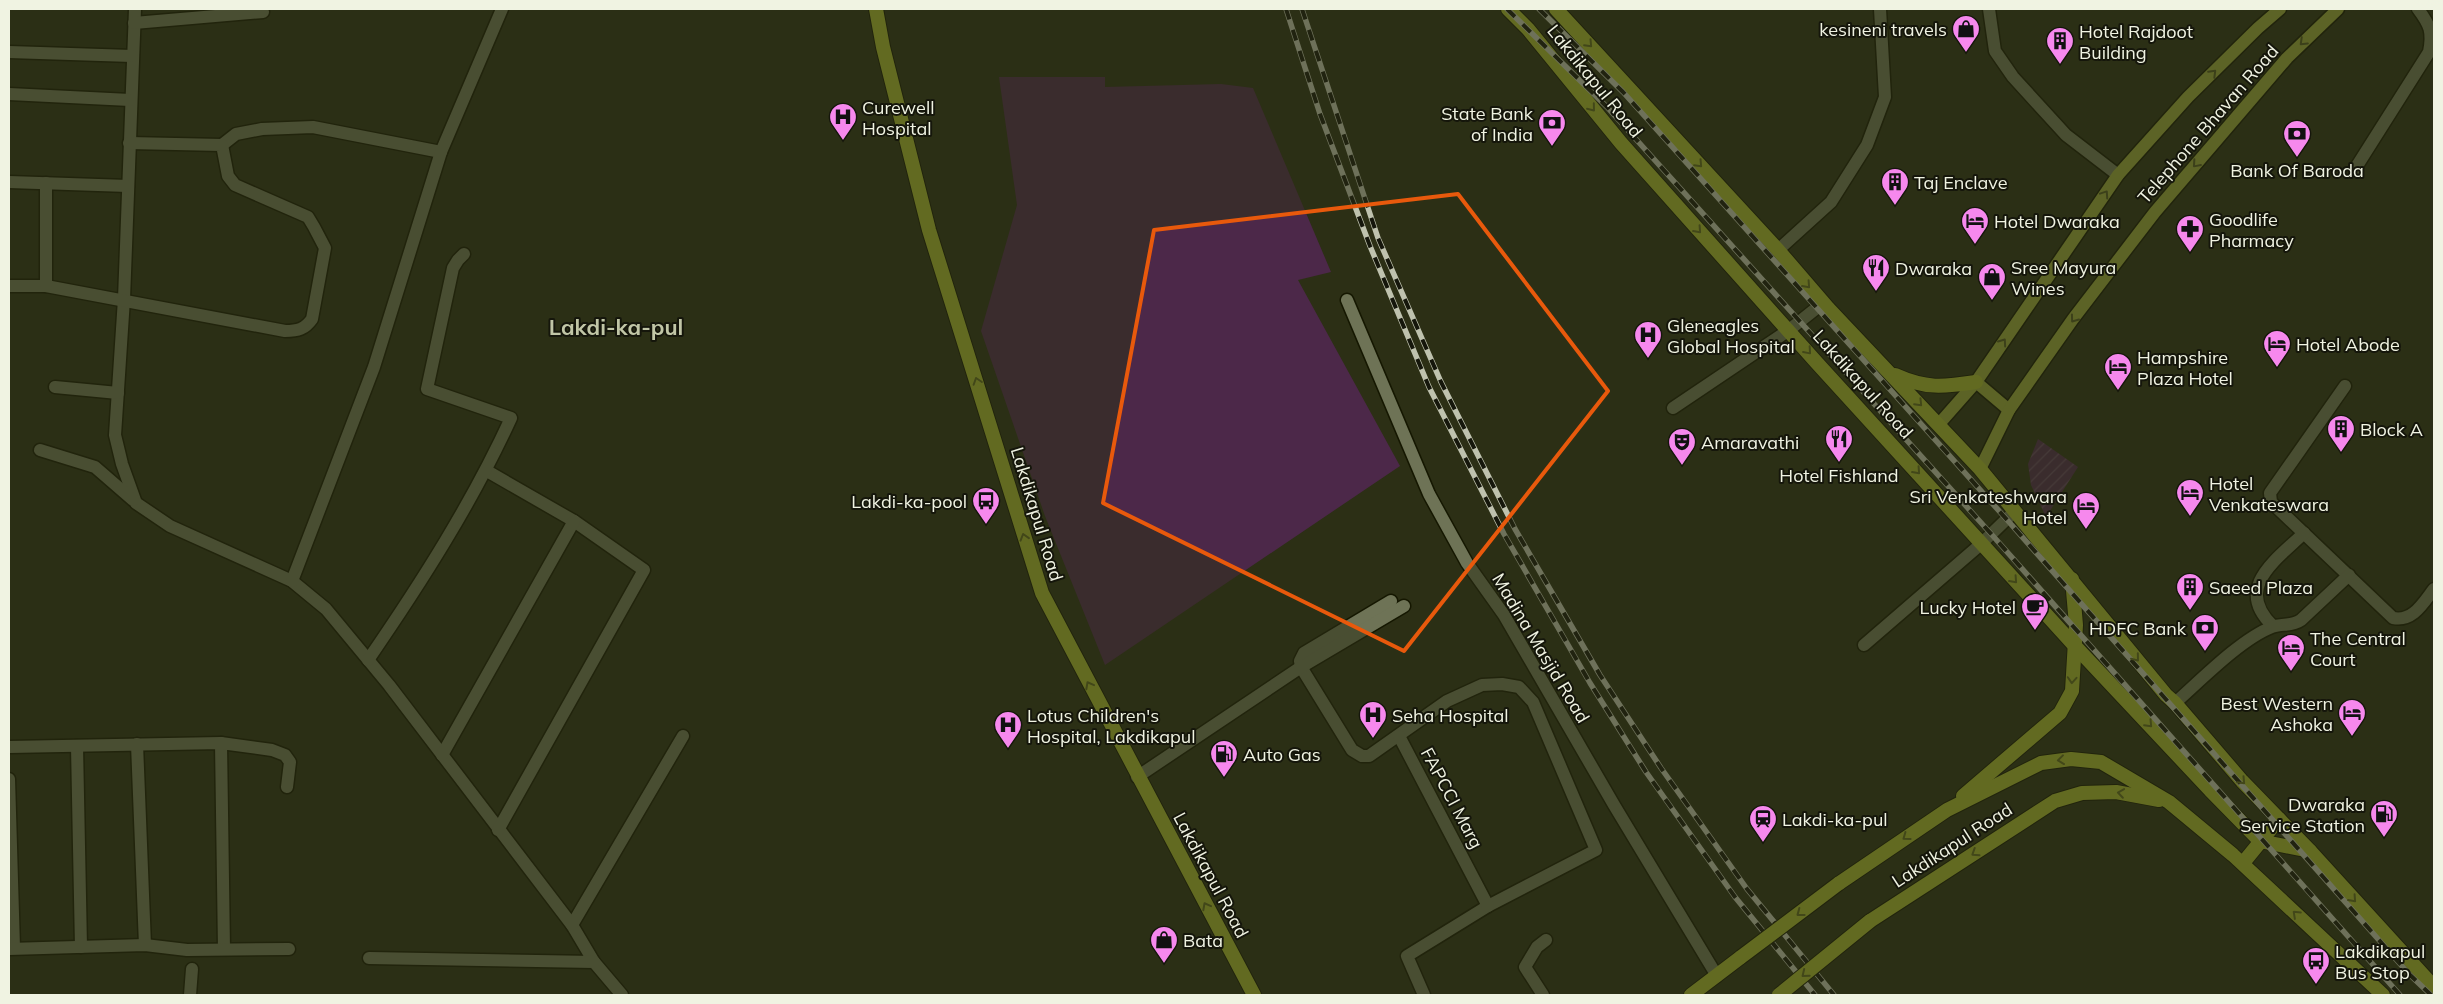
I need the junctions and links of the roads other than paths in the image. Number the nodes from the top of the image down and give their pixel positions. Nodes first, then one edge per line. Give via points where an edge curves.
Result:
1 (135, 9) edge
2 (502, 9) edge
3 (876, 9) edge
4 (1508, 9) edge
5 (1556, 9) edge
6 (1880, 9) edge
7 (1989, 9) edge
8 (2280, 9) edge
9 (2338, 9) edge
10 (2418, 9) edge
11 (262, 12) dead end
12 (134, 23) junction
13 (9, 52) edge
14 (132, 56) junction
15 (9, 94) edge
16 (130, 100) junction
17 (129, 143) junction
18 (222, 145) junction
19 (441, 152) junction
20 (2355, 169) dead end
21 (2118, 175) junction
22 (9, 182) edge
23 (46, 183) junction
24 (128, 186) junction
25 (1778, 250) junction
26 (464, 254) dead end
27 (9, 286) edge
28 (46, 286) junction
29 (124, 299) junction
30 (1347, 300) dead end
31 (1824, 303) junction
32 (1789, 330) junction
33 (1890, 373) junction
34 (1976, 382) junction
35 (2344, 386) dead end
36 (54, 387) dead end
37 (118, 393) junction
38 (1673, 408) dead end
39 (2009, 410) junction
40 (1939, 424) junction
41 (40, 450) dead end
42 (1980, 469) junction
43 (487, 471) junction
44 (136, 502) junction
45 (2015, 511) junction
46 (574, 521) junction
47 (2304, 533) junction
48 (1981, 544) junction
49 (2349, 575) junction
50 (2072, 579) junction
51 (292, 581) junction
52 (2434, 589) edge
53 (1391, 601) dead end
54 (1404, 606) dead end
55 (2273, 626) junction
56 (1864, 645) dead end
57 (2074, 645) junction
58 (368, 660) junction
59 (1301, 667) junction
60 (2175, 703) junction
61 (684, 736) dead end
62 (1399, 736) junction
63 (221, 743) junction
64 (137, 744) junction
65 (78, 746) junction
66 (9, 747) edge
67 (442, 755) junction
68 (1137, 777) junction
69 (9, 779) edge
70 (287, 786) dead end
71 (2169, 802) junction
72 (1947, 810) junction
73 (2279, 819) junction
74 (498, 830) junction
75 (2260, 841) junction
76 (2310, 851) junction
77 (2243, 863) junction
78 (1488, 906) junction
79 (572, 925) junction
80 (1546, 940) dead end
81 (145, 945) junction
82 (81, 947) junction
83 (11, 948) edge
84 (224, 949) junction
85 (289, 949) dead end
86 (368, 958) dead end
87 (594, 962) junction
88 (192, 969) dead end
89 (1717, 976) junction
90 (2434, 987) edge
91 (190, 995) edge
92 (622, 995) edge
93 (1254, 995) edge
94 (1424, 995) edge
95 (1543, 995) edge
96 (1691, 995) edge
97 (1779, 995) edge
98 (2382, 995) edge

1 - 12 street
2 - 19 street
68 -> 3 highway, Lakdikapul Road via 1042,593 929,230
4 -> 32 highway, Lakdikapul Road via 1621,143
5 -> 25 highway, Lakdikapul Road
6 - 25 street via 1886,98 1867,145 1831,202
7 - 21 street via 1995,51 2013,77 2066,135
21 -> 8 main road, Telephone Bhavan Road via 2188,98
9 -> 39 main road, Telephone Bhavan Road via 2287,58 2155,212
10 - 20 street via 2432,36 2429,52
11 - 12 street
12 - 14 street
13 - 14 street
14 - 16 street
15 - 16 street
16 - 17 street
17 - 18 street
17 - 24 street
18 - 19 street via 236,134 262,129 313,127
18 - 29 street via 228,176 235,185 308,217 322,240 325,248 308,326 297,331 285,331
19 - 51 street via 374,367
34 -> 21 main road, Telephone Bhavan Road
22 - 23 street
23 - 24 street
23 - 28 street
24 - 29 street
25 -> 31 highway, Lakdikapul Road
26 - 43 street via 453,268 427,389 511,418
27 - 28 street
28 - 29 street
29 - 37 street
30 - 89 street, Madina Masjid Road via 1429,494 1467,563 1504,615
31 - 32 street
31 - 33 highway, Lakdikapul Road
32 - 38 street
32 -> 48 highway, Lakdikapul Road
33 - 34 highway via 1924,386
33 -> 40 highway, Lakdikapul Road
34 - 39 main road
34 - 40 main road, Telephone Bhavan Road
35 - 47 street via 2270,493 2271,502
36 - 37 street
37 - 44 street via 115,435
39 - 42 main road, Telephone Bhavan Road
40 - 42 highway, Lakdikapul Road
41 - 44 street via 95,467
42 - 45 highway, Lakdikapul Road
43 - 46 street
43 - 58 street
44 - 51 street via 170,526
45 - 48 street
45 - 50 highway, Lakdikapul Road
46 - 67 street
46 - 74 street via 644,570
47 - 49 street
47 - 55 street via 2264,572 2257,586 2257,605 2262,616
48 - 56 street
48 -> 57 highway, Lakdikapul Road
49 - 52 street via 2393,618 2403,620 2411,616
49 - 55 street via 2293,625
50 - 57 highway, Lakdikapul Road via 2076,625
50 -> 60 highway, Lakdikapul Road
51 - 58 street via 326,609
53 - 59 street via 1304,653
54 - 59 street
55 - 60 street via 2236,650
57 -> 72 highway, Lakdikapul Road via 2072,691 2060,712
57 -> 75 highway, Lakdikapul Road
58 - 67 street
59 - 62 street, FAPCCI Marg via 1356,753 1369,756
59 - 68 street
60 -> 73 highway, Lakdikapul Road via 2242,782
61 - 79 street
62 - 78 street, FAPCCI Marg
62 - 78 street via 1448,701 1482,685 1519,687 1533,702 1596,850
63 - 64 street
63 - 70 street via 286,755 290,762
63 - 84 street
64 - 65 street
64 - 81 street
65 - 66 street
65 - 82 street
67 - 74 street
93 -> 68 highway, Lakdikapul Road
69 - 83 street
71 -> 72 highway, Lakdikapul Road via 2101,762 2071,759 2041,763
71 - 77 highway, Lakdikapul Road
71 -> 97 highway, Lakdikapul Road, bridge via 2116,792 2082,793 2055,801 1870,921
72 -> 89 highway, Lakdikapul Road, bridge via 1838,884
73 - 75 highway
73 - 76 highway, Lakdikapul Road
74 - 79 street
75 - 76 highway
75 - 77 highway
76 -> 90 highway, Lakdikapul Road
98 -> 77 highway, Lakdikapul Road
78 - 94 street via 1407,956
79 - 87 street
80 - 95 street via 1537,947 1525,966
81 - 82 street
81 - 84 street via 187,950
82 - 83 street
84 - 85 street
86 - 87 street
87 - 92 street
88 - 91 street
89 - 96 highway, Lakdikapul Road

